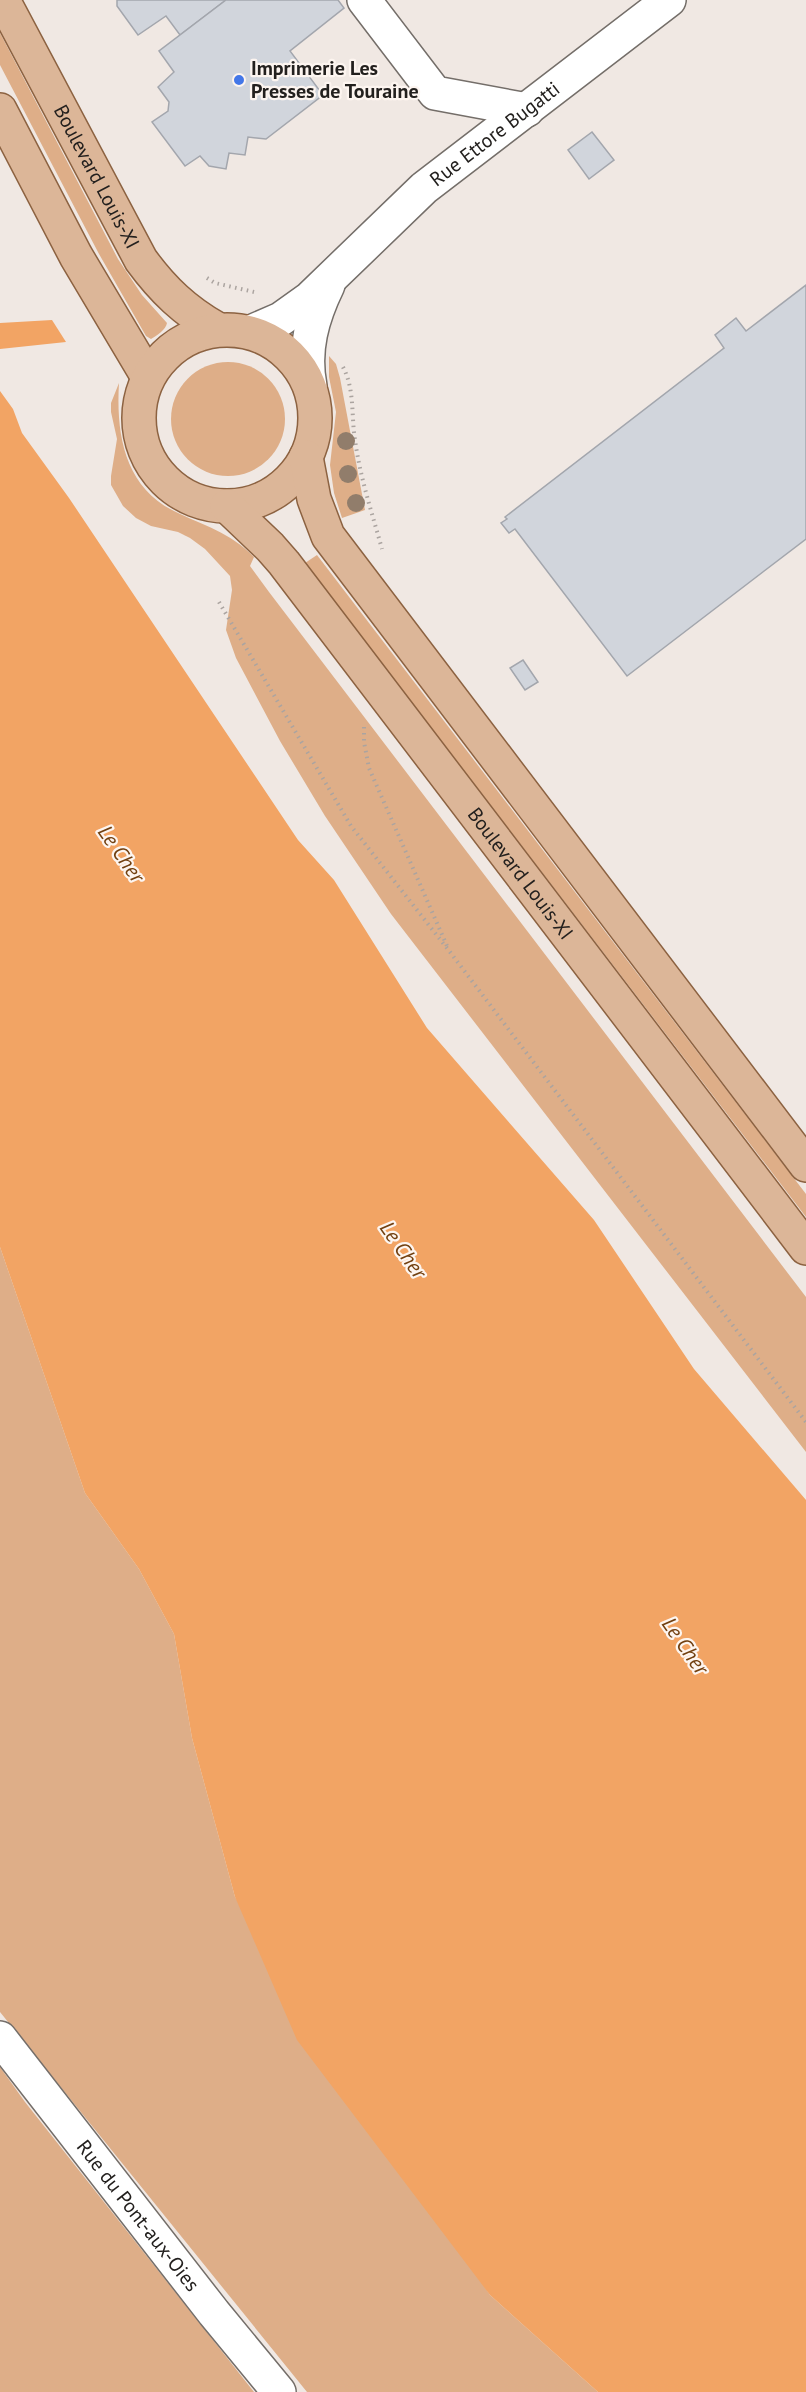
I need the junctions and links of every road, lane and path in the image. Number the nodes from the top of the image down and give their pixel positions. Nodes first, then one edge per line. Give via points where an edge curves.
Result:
1 (3, 0) edge
2 (364, 0) edge
3 (669, 0) edge
4 (0, 110) edge
5 (527, 110) junction
6 (331, 278) junction
7 (217, 330) junction
8 (251, 332) junction
9 (148, 377) junction
10 (310, 386) junction
11 (306, 457) junction
12 (227, 506) junction
13 (219, 602) dead end
14 (375, 683) junction
15 (450, 952) junction
16 (806, 1165) edge
17 (806, 1248) edge
18 (806, 1422) edge
19 (0, 2038) edge
20 (279, 2392) edge

1 - 7 main road, Boulevard Louis-XI via 141,260 171,297
2 - 5 street via 435,93
3 - 5 street, Rue Ettore Bugatti
4 - 9 main road via 76,256
5 - 6 street, Rue Ettore Bugatti via 424,188
6 - 8 street, Rue Ettore Bugatti via 294,310
6 - 10 street, Rue Ettore Bugatti via 311,328 307,369
7 - 8 main road
7 - 9 main road via 181,343 165,354
8 - 10 main road via 282,348
9 - 12 main road via 140,401 139,427 146,452 159,474 178,491 201,502
10 - 11 main road via 314,434
11 - 12 main road via 293,477 274,493 251,503
11 - 16 main road via 314,499 328,536
12 - 14 main road, Boulevard Louis-XI via 270,547
13 - 15 path via 351,826
14 - 15 path via 364,723 369,768
14 - 17 main road, Boulevard Louis-XI
15 - 18 path
19 - 20 street, Rue du Pont-aux-Oies

